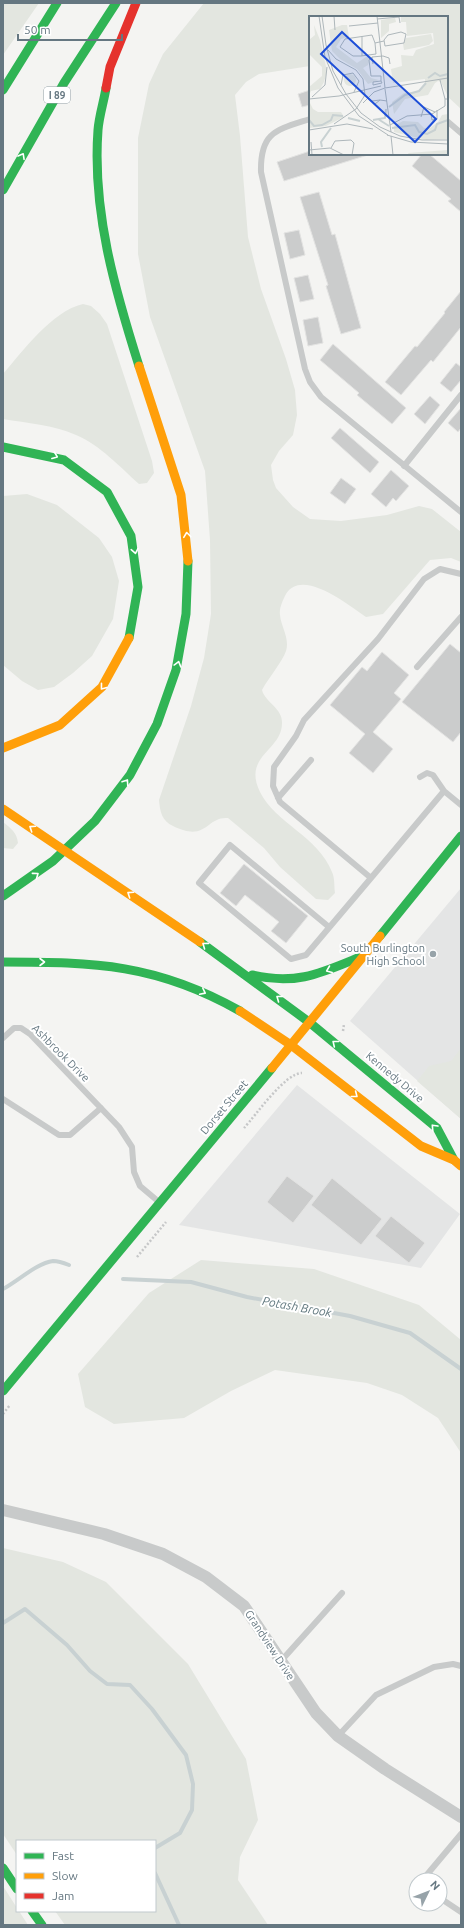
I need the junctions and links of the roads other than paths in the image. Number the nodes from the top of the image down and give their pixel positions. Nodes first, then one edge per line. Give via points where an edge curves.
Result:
1 (57, 3) edge
2 (116, 3) edge
3 (136, 3) edge
4 (50, 14) junction
5 (3, 78) edge
6 (3, 90) edge
7 (309, 119) edge
8 (448, 122) edge
9 (461, 133) edge
10 (3, 190) edge
11 (461, 395) edge
12 (3, 447) edge
13 (404, 466) junction
14 (461, 512) edge
15 (461, 574) edge
16 (461, 617) edge
17 (417, 667) dead end
18 (3, 748) edge
19 (310, 760) dead end
20 (420, 777) dead end
21 (444, 791) junction
22 (278, 798) junction
23 (461, 805) edge
24 (3, 809) edge
25 (461, 836) edge
26 (371, 878) junction
27 (3, 896) edge
28 (329, 927) junction
29 (365, 955) junction
30 (3, 962) edge
31 (237, 967) junction
32 (309, 1022) junction
33 (3, 1038) edge
34 (291, 1045) junction
35 (3, 1100) edge
36 (101, 1108) junction
37 (457, 1163) edge
38 (160, 1203) junction
39 (3, 1391) edge
40 (3, 1510) edge
41 (342, 1593) dead end
42 (280, 1662) junction
43 (461, 1666) edge
44 (338, 1736) junction
45 (461, 1817) edge
46 (461, 1834) edge
47 (3, 1868) edge
48 (429, 1872) edge
49 (16, 1888) edge
50 (448, 1903) edge
51 (33, 1912) edge
52 (461, 1912) edge
53 (42, 1925) edge

1 - 4 main road
10 -> 2 main road, I 89 via 64,83
27 -> 3 main road via 62,854 88,829 119,792 142,755 162,713 184,639 189,585 184,513 175,474 111,271 101,227 97,191 97,144 105,85 120,36
4 - 5 main road
4 - 6 main road
7 - 13 lane via 274,133 260,156 261,172 305,369 310,382 321,397
8 - 9 lane
11 - 13 lane
12 -> 18 main road via 30,449 52,455 74,465 97,482 115,504 128,528 136,554 138,582 136,610 130,637 119,663 104,686 78,713 63,724 35,738
13 - 14 lane
15 - 22 lane via 440,569 424,579 378,638 304,720 296,736 274,766 273,786
16 - 17 lane
19 - 22 lane
20 - 21 lane via 427,773 433,776
21 - 23 lane
21 - 26 lane
22 - 26 lane
31 -> 24 main road
25 - 29 main road, Dorset Street
26 - 28 lane
28 - 28 lane via 306,954 291,959 199,883 230,845
29 -> 31 main road via 304,978 287,981 260,977
29 - 32 main road, Dorset Street
30 -> 34 main road, Kennedy Drive via 109,965 160,976 223,1001
32 -> 31 main road, Kennedy Drive
32 - 34 main road, Dorset Street
37 -> 32 main road, Kennedy Drive via 437,1128
33 - 36 lane, Ashbrook Drive via 14,1028 21,1028 30,1034
34 -> 37 main road, Kennedy Drive via 421,1146
34 - 38 main road, Dorset Street
35 - 36 lane via 59,1135 70,1135
36 - 38 lane, Ashbrook Drive via 119,1127 132,1147 134,1172 140,1186
38 - 39 main road, Dorset Street
40 - 42 street, Grandview Drive via 112,1537 163,1554 206,1576 244,1606
41 - 42 lane
42 - 44 street, Grandview Drive via 316,1713
43 - 44 lane via 453,1664 434,1667 376,1695
44 - 45 street, Grandview Drive
46 - 48 lane
47 - 49 main road
50 - 52 lane
51 - 53 main road

